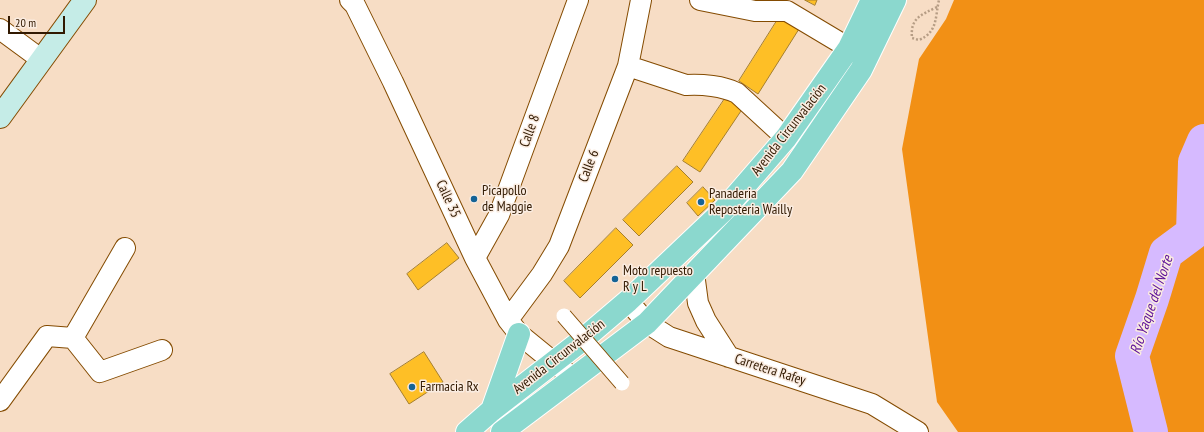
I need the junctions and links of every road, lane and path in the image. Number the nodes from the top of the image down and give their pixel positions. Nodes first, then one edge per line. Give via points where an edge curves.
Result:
1 (85, 0) edge
2 (578, 0) edge
3 (641, 0) edge
4 (700, 0) edge
5 (872, 0) edge
6 (895, 0) edge
7 (939, 0) edge
8 (356, 2) edge
9 (937, 7) junction
10 (0, 29) edge
11 (849, 48) junction
12 (42, 60) junction
13 (628, 66) junction
14 (0, 117) edge
15 (786, 138) junction
16 (125, 248) dead end
17 (475, 258) junction
18 (694, 273) junction
19 (628, 302) junction
20 (564, 316) dead end
21 (647, 323) junction
22 (514, 327) junction
23 (73, 338) junction
24 (162, 350) dead end
25 (729, 357) junction
26 (554, 362) junction
27 (573, 378) junction
28 (622, 383) dead end
29 (0, 401) edge
30 (492, 410) junction
31 (467, 432) edge
32 (502, 432) edge
33 (918, 432) edge

1 - 12 main road
2 - 17 street, Calle 8 via 499,215
3 - 13 street, Calle 6
4 - 11 street via 755,11 787,11
5 - 11 main road, Avenida Circunvalación
6 - 18 main road, Avenida Circunvalación via 861,70 792,171
7 - 9 path
8 - 17 street, Calle 35
9 - 9 path via 918,16 911,29 912,38 919,40 932,30
10 - 12 street
11 - 15 main road, Avenida Circunvalación
12 - 14 main road
13 - 15 street via 686,85 730,89
13 - 22 street, Calle 6 via 559,246
15 - 19 main road, Avenida Circunvalación via 722,212
16 - 23 street
17 - 22 street, Calle 35
18 - 21 main road, Avenida Circunvalación
18 - 25 street via 698,303 706,321
19 - 21 street, Carretera Rafey
19 - 26 main road, Avenida Circunvalación
20 - 28 street, bridge
21 - 25 street, Carretera Rafey via 669,337
21 - 27 main road, Avenida Circunvalación
22 - 26 street, Calle 35
22 - 30 main road
23 - 24 street via 100,372
23 - 29 street via 47,336
25 - 33 street, Carretera Rafey via 872,404
26 - 27 street, Calle 35
26 - 30 main road, Avenida Circunvalación
27 - 32 main road, Avenida Circunvalación
30 - 31 main road, Avenida Circunvalación

